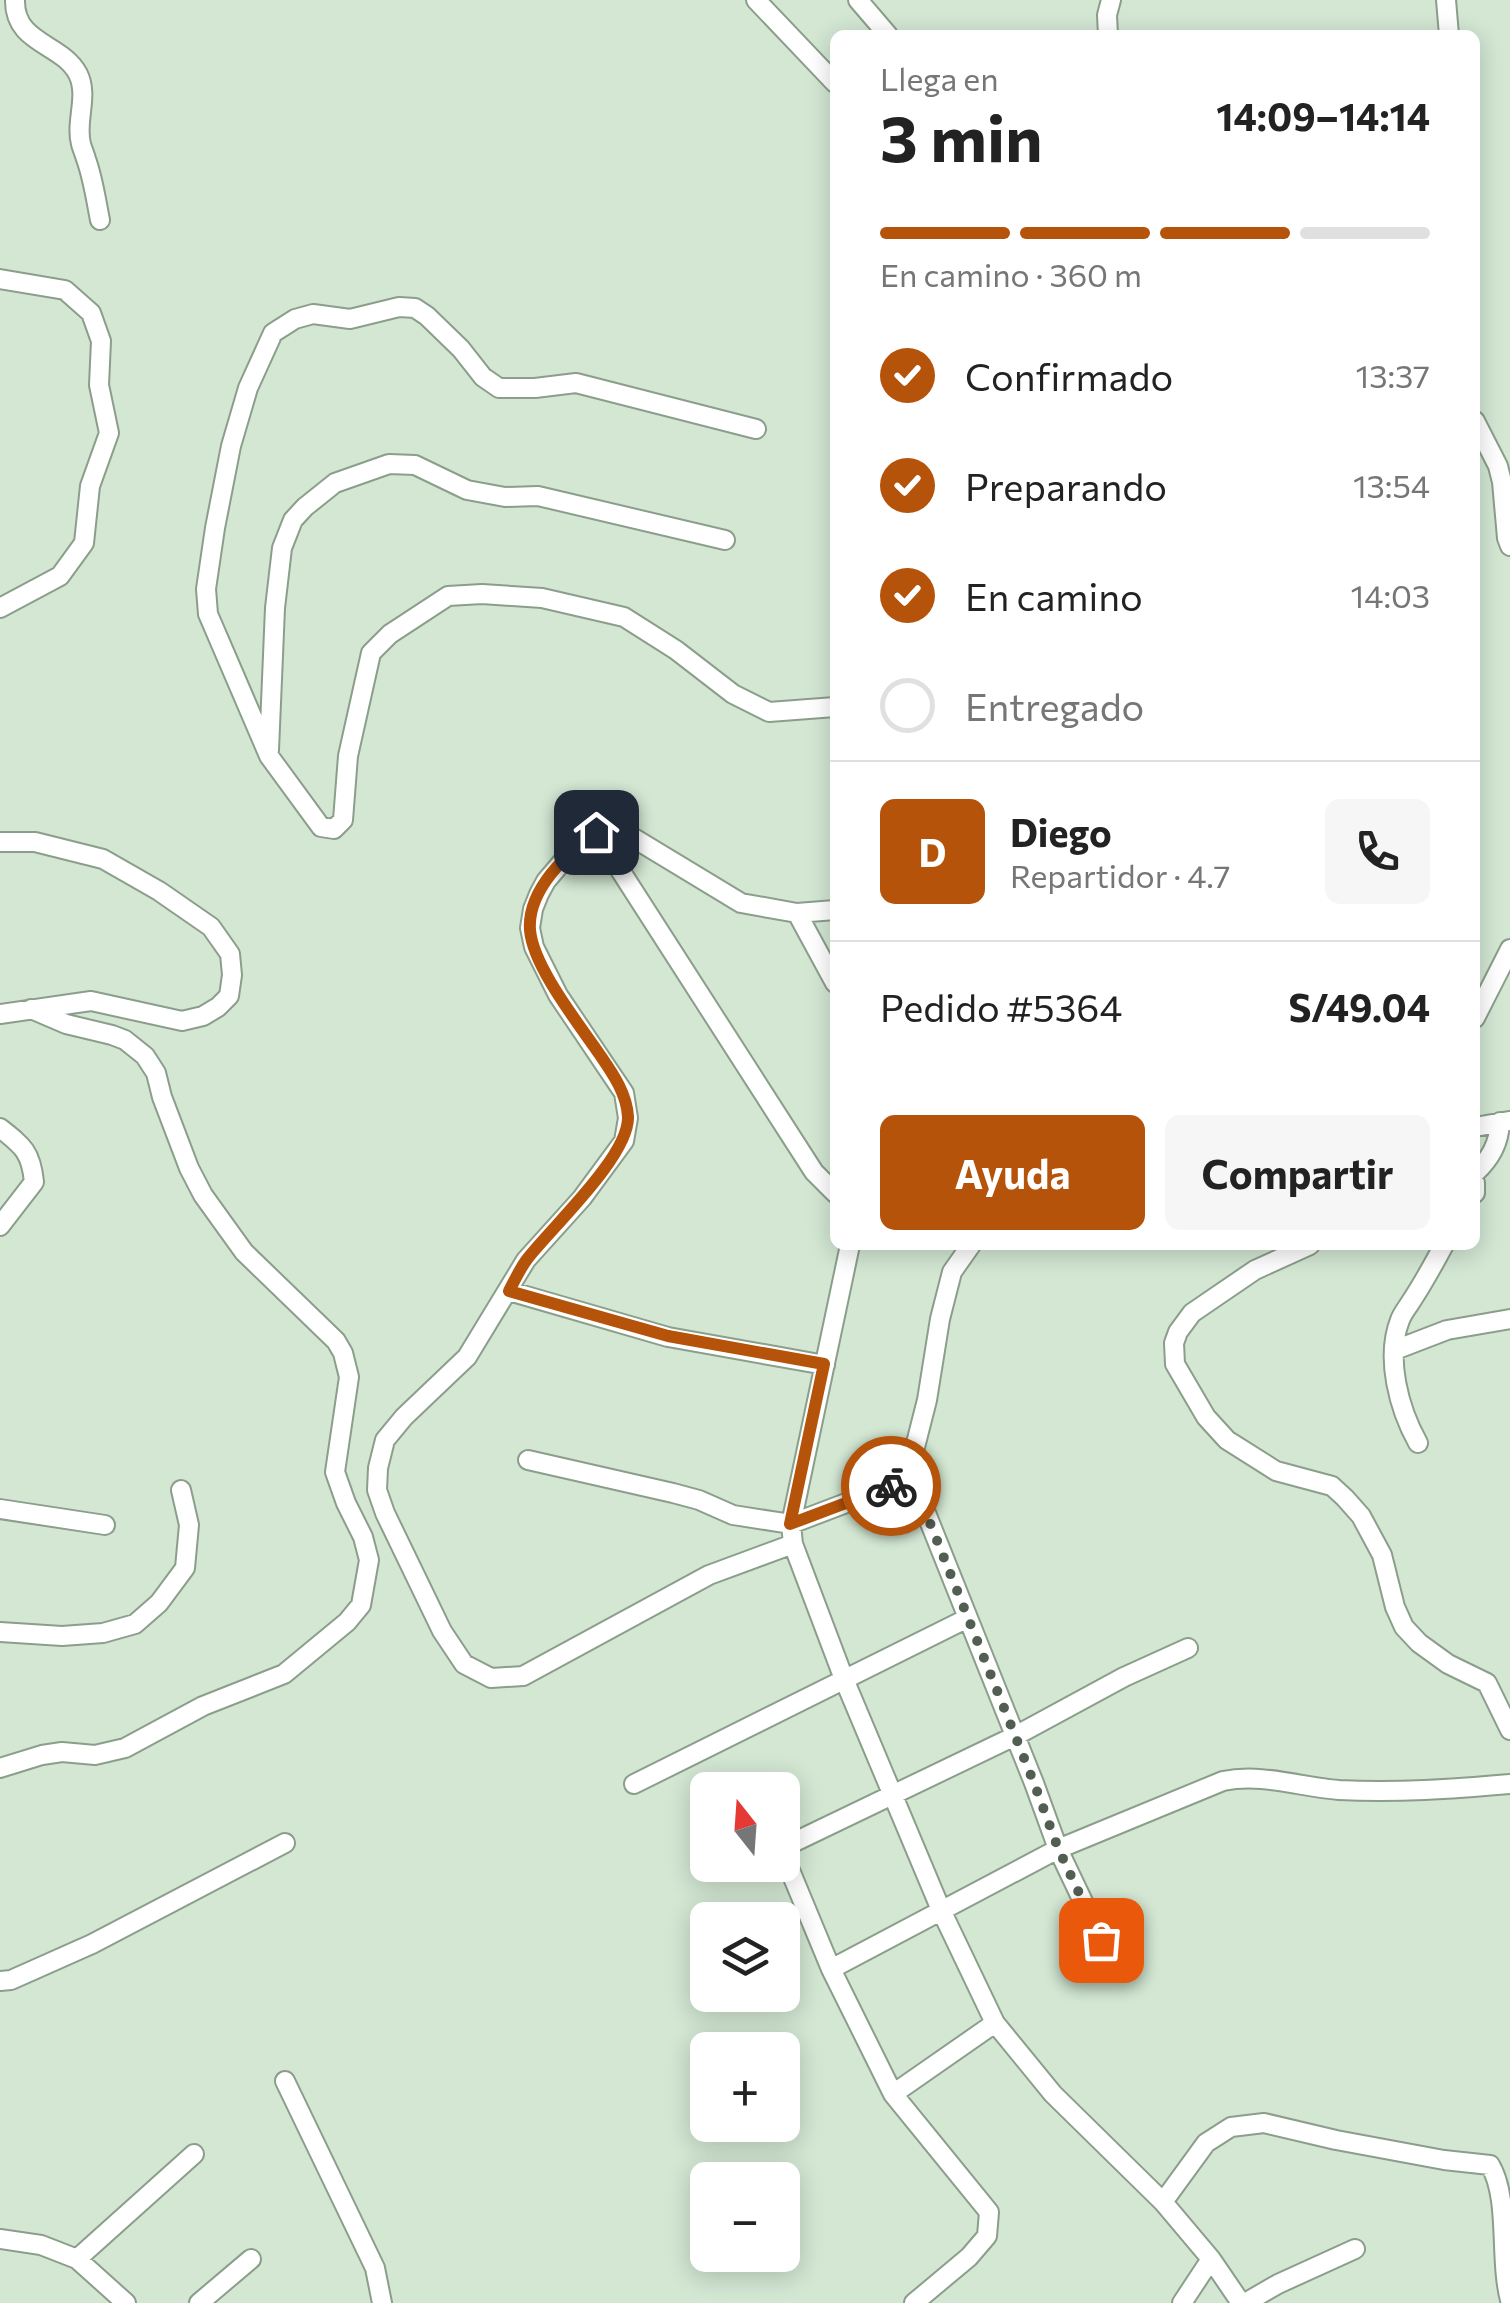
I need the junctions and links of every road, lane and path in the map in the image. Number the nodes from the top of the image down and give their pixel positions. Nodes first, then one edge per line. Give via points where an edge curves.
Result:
1 (15, 0) edge
2 (756, 0) edge
3 (858, 0) edge
4 (1110, 0) edge
5 (1446, 0) edge
6 (884, 30) edge
7 (1108, 30) edge
8 (1448, 30) edge
9 (830, 78) edge
10 (100, 220) dead end
11 (0, 280) edge
12 (756, 428) dead end
13 (1480, 431) edge
14 (725, 540) dead end
15 (1510, 546) edge
16 (0, 608) edge
17 (830, 706) edge
18 (269, 756) junction
19 (596, 832) junction
20 (0, 842) edge
21 (830, 910) edge
22 (797, 912) junction
23 (1510, 949) edge
24 (830, 974) edge
25 (1480, 1008) edge
26 (31, 1009) junction
27 (0, 1014) edge
28 (1505, 1121) edge
29 (1480, 1126) edge
30 (0, 1128) edge
31 (1480, 1167) edge
32 (830, 1187) edge
33 (0, 1226) edge
34 (849, 1250) edge
35 (968, 1250) edge
36 (1298, 1250) edge
37 (1441, 1250) edge
38 (509, 1291) junction
39 (1510, 1319) edge
40 (1395, 1350) junction
41 (824, 1364) junction
42 (1418, 1442) dead end
43 (528, 1460) dead end
44 (912, 1478) junction
45 (181, 1490) dead end
46 (0, 1509) edge
47 (790, 1524) junction
48 (104, 1526) dead end
49 (793, 1544) junction
50 (968, 1618) junction
51 (0, 1632) edge
52 (1188, 1648) dead end
53 (844, 1679) junction
54 (1510, 1730) edge
55 (1015, 1736) junction
56 (0, 1768) edge
57 (634, 1784) dead end
58 (1510, 1784) edge
59 (892, 1795) junction
60 (800, 1841) edge
61 (285, 1844) dead end
62 (1058, 1848) junction
63 (795, 1882) edge
64 (941, 1910) junction
65 (831, 1970) junction
66 (1116, 1971) dead end
67 (0, 1981) edge
68 (995, 2023) junction
69 (285, 2081) dead end
70 (893, 2094) junction
71 (194, 2154) dead end
72 (1163, 2202) junction
73 (0, 2240) edge
74 (1355, 2250) dead end
75 (77, 2258) junction
76 (251, 2259) dead end
77 (1211, 2259) junction
78 (1510, 2300) edge
79 (126, 2303) edge
80 (200, 2303) edge
81 (382, 2303) edge
82 (914, 2303) edge
83 (1182, 2303) edge
84 (1243, 2303) edge

1 - 10 street via 26,30 79,76 81,145
2 - 9 street
3 - 6 street
4 - 7 street
5 - 8 street
11 - 16 street via 66,290 91,313 101,341 109,433 90,486 84,544 60,576
12 - 18 street via 576,383 500,388 415,308 350,319 312,314 273,333 231,446 206,590 216,637
13 - 15 street via 1498,466
14 - 18 street via 538,496 467,490 415,465 388,464 335,484 293,520 282,548
17 - 18 street via 769,712 624,617 542,598 448,596 371,653 348,756 342,820 334,828 321,827
19 - 22 street via 627,834 740,902
19 - 32 street
19 - 38 street via 546,882 530,928 558,995 624,1093 624,1141 526,1260
20 - 26 street via 35,842 103,859 210,927 230,954 228,996 203,1016 182,1021 91,1001
21 - 22 street
22 - 24 street
23 - 25 street
26 - 27 street
26 - 56 street via 125,1040 144,1056 203,1194 244,1252 336,1341 348,1377 334,1472 369,1560 361,1606 284,1674 124,1748 42,1755
28 - 29 street
28 - 31 street
30 - 33 street via 23,1146 34,1182
34 - 41 street
35 - 44 street via 952,1272 940,1320
36 - 54 street via 1192,1313 1174,1343 1175,1364 1227,1440 1276,1471 1332,1486 1345,1498 1382,1555 1404,1627 1448,1664 1487,1683
37 - 40 street via 1404,1311
38 - 41 street via 668,1336
38 - 49 street via 467,1357 385,1440 378,1468 385,1513 464,1664 490,1678 523,1676 708,1575
39 - 40 street via 1448,1330
40 - 42 street via 1400,1398
41 - 47 street
43 - 47 street
44 - 47 street
44 - 50 street
45 - 51 street via 188,1525 184,1568 135,1624 62,1636
46 - 48 street
47 - 49 street
49 - 53 street
50 - 53 street
50 - 55 street
52 - 55 street
53 - 57 street
53 - 59 street
55 - 59 street
55 - 62 street
58 - 62 street via 1378,1791 1237,1778
59 - 60 street
59 - 64 street
61 - 67 street via 92,1944
62 - 64 street
62 - 66 street
63 - 65 street
64 - 65 street
64 - 68 street
65 - 70 street
68 - 70 street
68 - 72 street via 1053,2094
69 - 81 street via 374,2268
70 - 82 street via 989,2212 987,2236
71 - 75 street
72 - 77 street
72 - 78 street via 1206,2143 1232,2128 1264,2122 1490,2165 1502,2195
73 - 75 street via 41,2244
74 - 84 street
75 - 79 street
76 - 80 street
77 - 83 street
77 - 84 street

